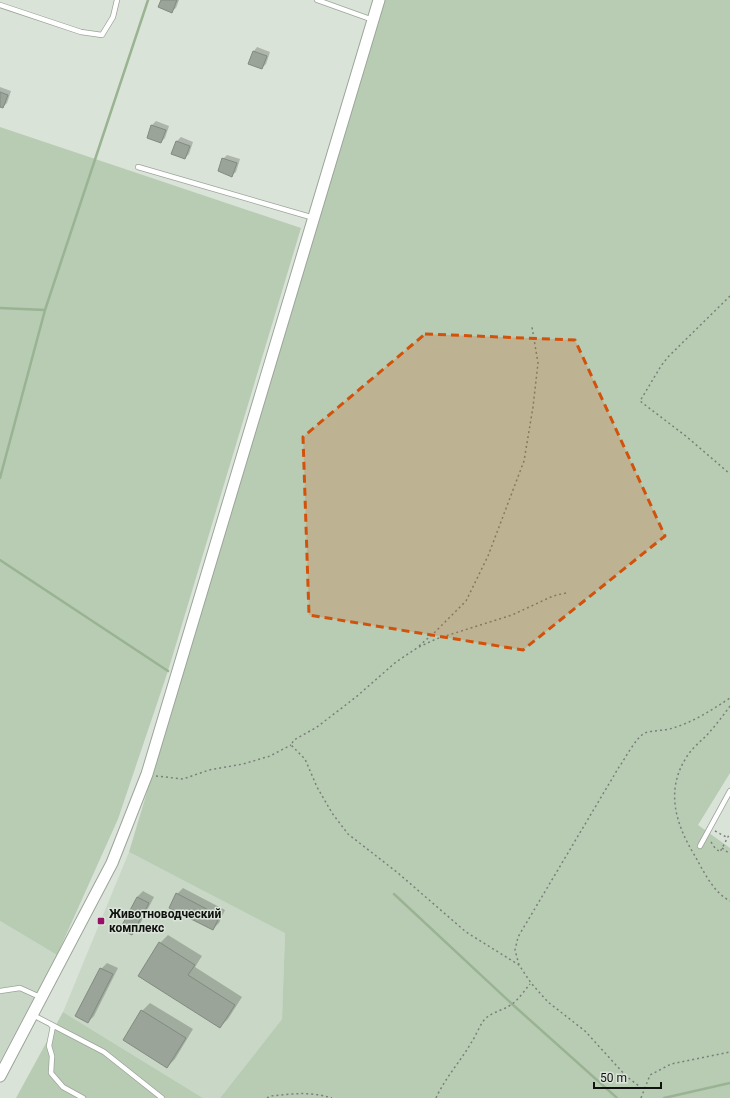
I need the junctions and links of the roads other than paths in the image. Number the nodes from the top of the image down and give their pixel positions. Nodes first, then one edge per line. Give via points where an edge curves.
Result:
1 (117, 0) edge
2 (317, 0) edge
3 (379, 0) edge
4 (0, 5) edge
5 (373, 20) junction
6 (138, 167) dead end
7 (314, 218) junction
8 (730, 791) edge
9 (700, 846) dead end
10 (0, 992) edge
11 (40, 998) junction
12 (32, 1015) junction
13 (53, 1026) junction
14 (0, 1076) edge
15 (83, 1098) edge
16 (162, 1098) edge

1 - 4 lane via 113,16 102,35 81,32
2 - 5 lane
3 - 5 street
5 - 7 street
6 - 7 lane
7 - 11 street via 147,774 112,863
8 - 9 lane
10 - 11 lane via 20,988
11 - 12 street
12 - 13 lane
12 - 14 street
13 - 15 lane via 49,1046 52,1056 51,1073 63,1087
13 - 16 lane via 104,1052

